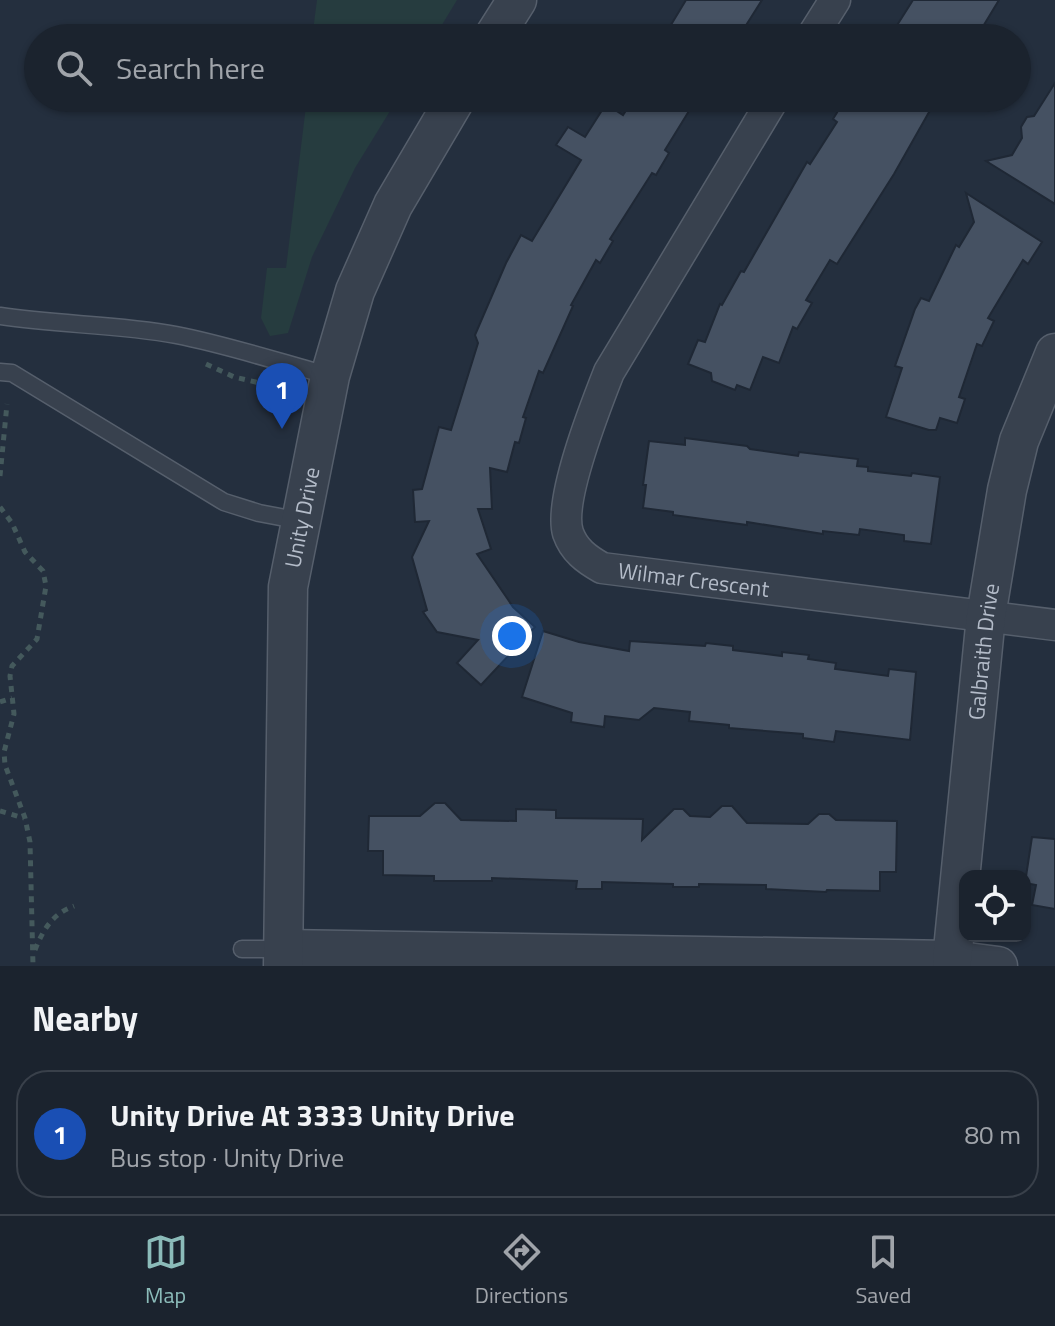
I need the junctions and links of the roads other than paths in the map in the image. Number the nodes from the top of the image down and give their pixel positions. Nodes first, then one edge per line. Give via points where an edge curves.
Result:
1 (517, 0) edge
2 (835, 0) edge
3 (502, 24) edge
4 (820, 24) edge
5 (448, 112) edge
6 (765, 112) edge
7 (0, 316) edge
8 (1055, 353) edge
9 (0, 372) edge
10 (330, 376) junction
11 (302, 521) junction
12 (986, 616) junction
13 (1055, 625) edge
14 (242, 949) dead end
15 (284, 958) edge
16 (642, 960) edge
17 (952, 960) junction
18 (998, 966) edge

1 - 3 street
2 - 4 street
5 - 10 street, Unity Drive via 393,205 355,291
6 - 12 street, Wilmar Crescent via 609,372 568,501 568,533 586,559 602,568
7 - 10 lane via 176,335
8 - 12 street, Galbraith Drive via 1019,441
9 - 11 lane via 12,373 224,502
10 - 11 street, Unity Drive
11 - 15 street, Unity Drive via 288,587
12 - 13 street, Wilmar Crescent
12 - 17 street, Galbraith Drive
14 - 15 lane
15 - 16 street
16 - 17 street
17 - 18 street

